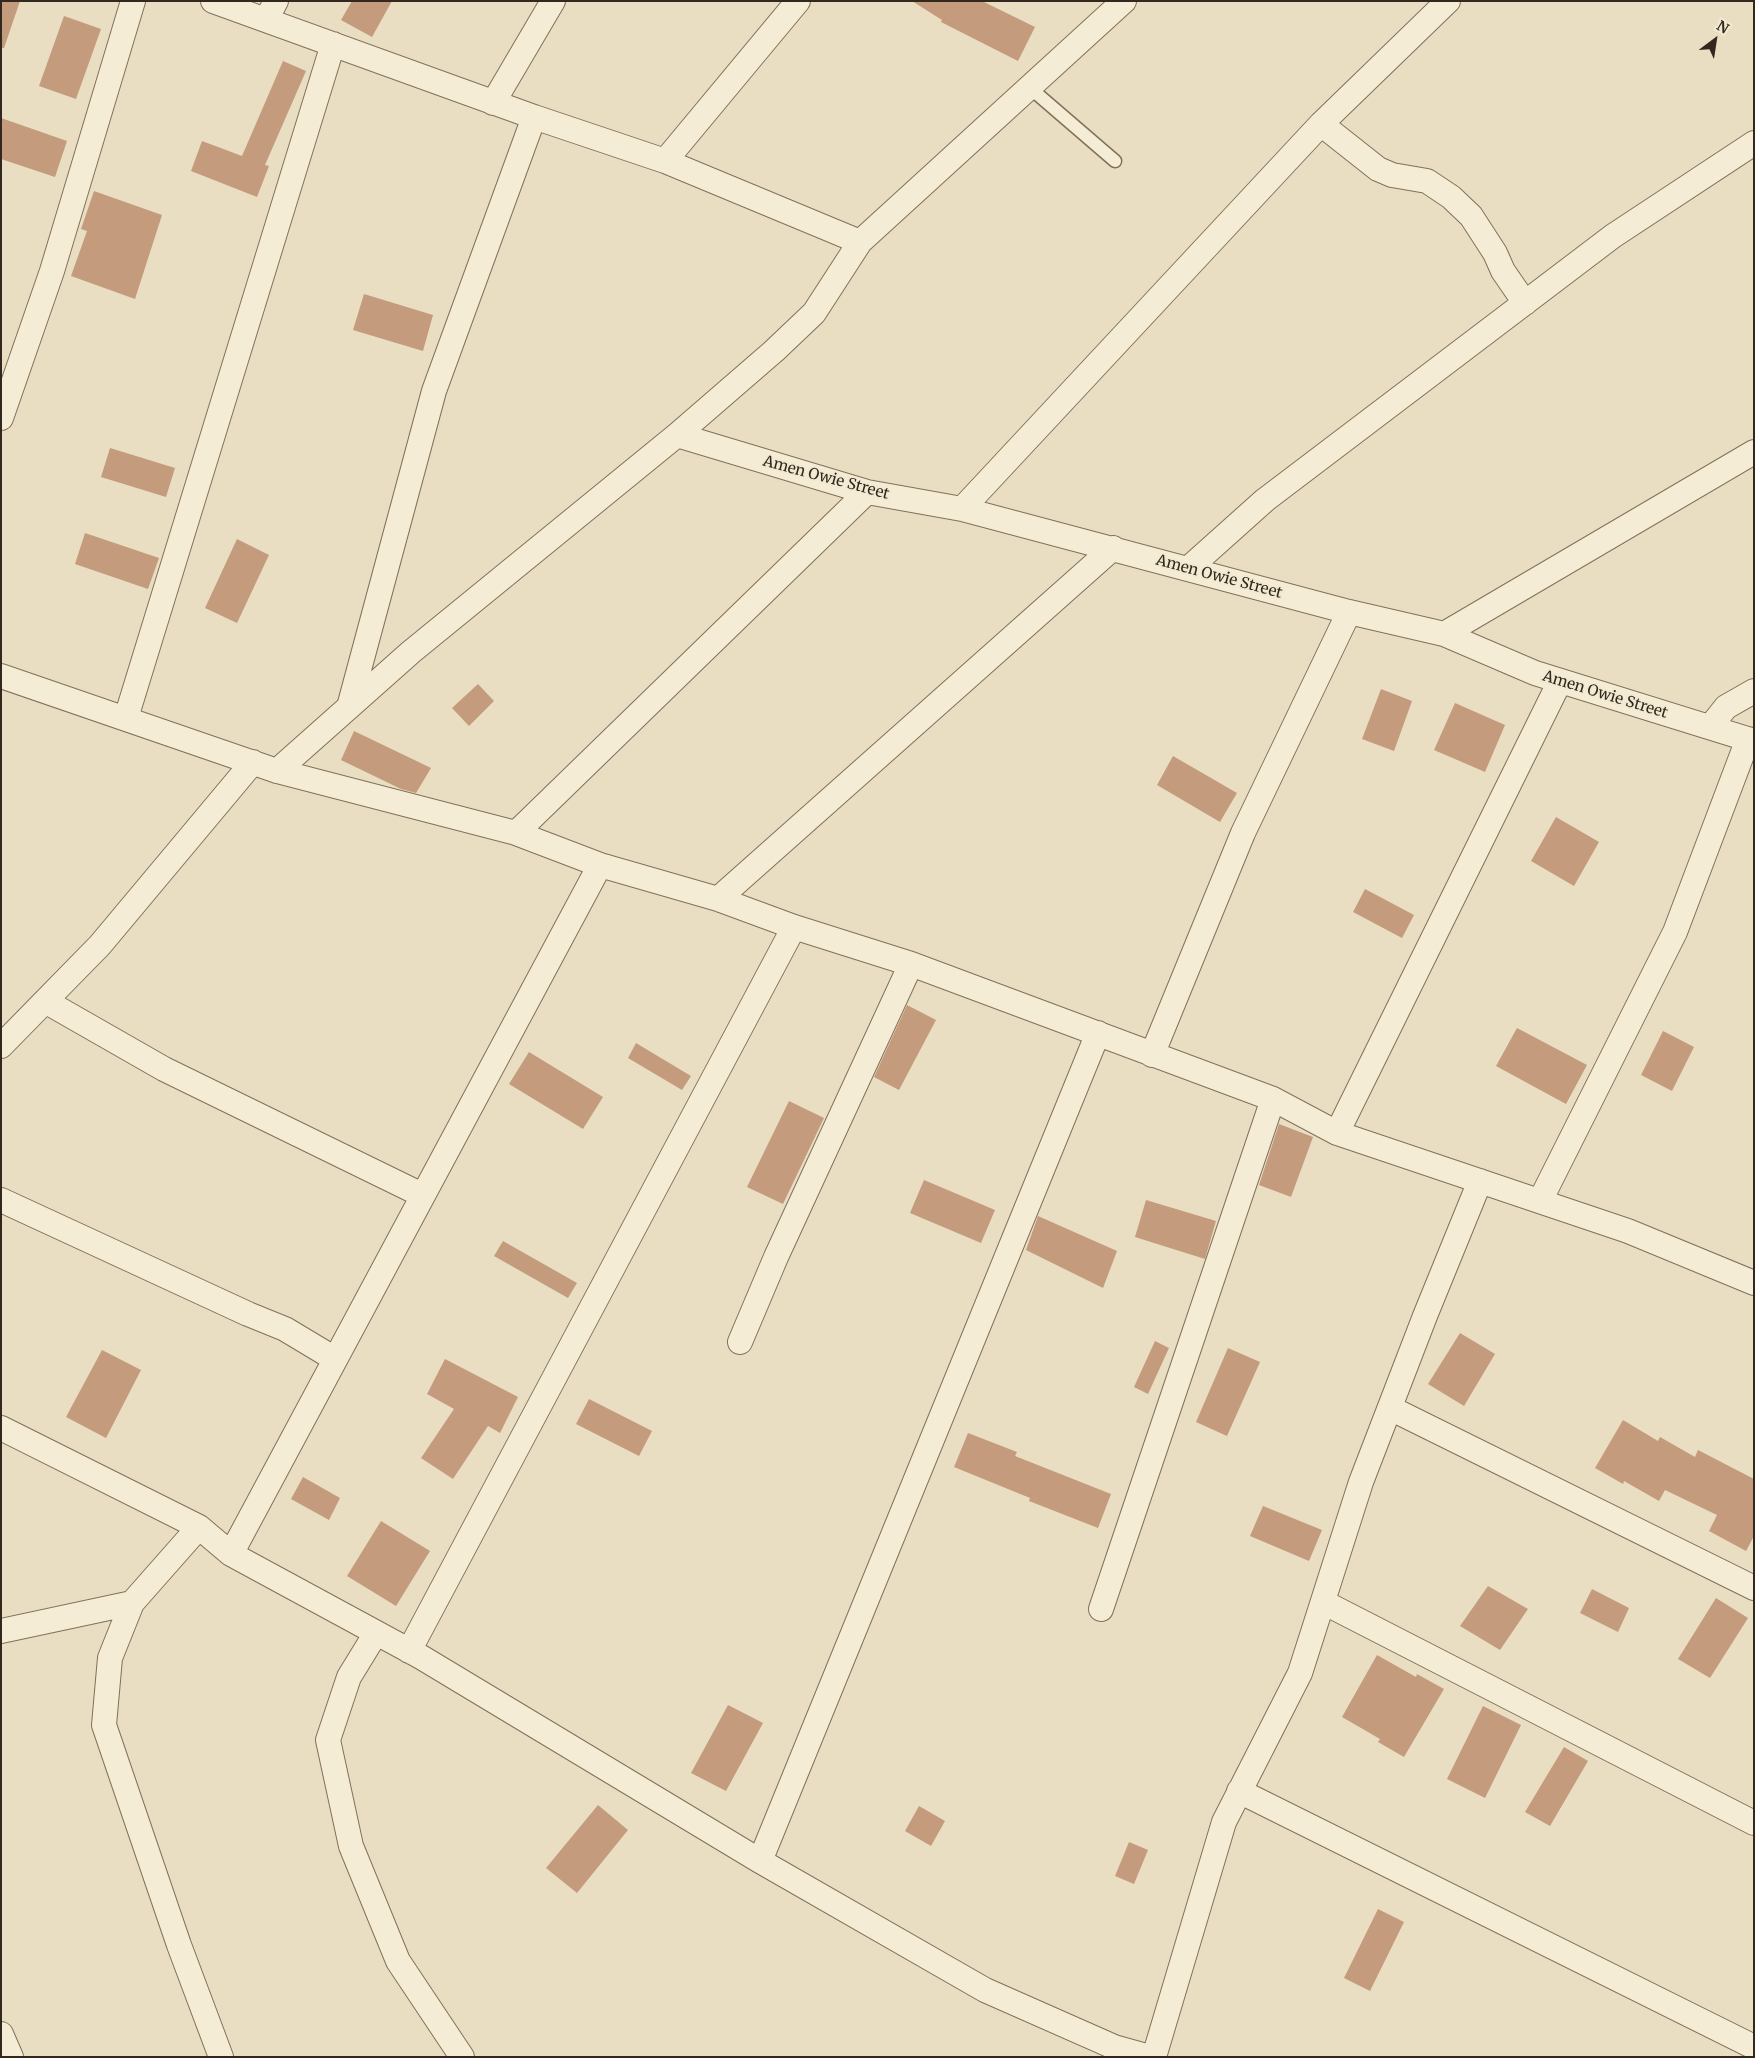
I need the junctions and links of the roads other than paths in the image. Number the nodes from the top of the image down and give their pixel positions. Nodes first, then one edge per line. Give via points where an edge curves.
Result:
1 (133, 1) edge
2 (214, 1) edge
3 (553, 1) edge
4 (798, 1) edge
5 (1124, 1) edge
6 (1448, 1) edge
7 (271, 11) edge
8 (333, 44) junction
9 (1029, 87) junction
10 (494, 103) junction
11 (534, 118) junction
12 (1321, 124) junction
13 (1754, 144) edge
14 (664, 161) junction
15 (1115, 162) dead end
16 (860, 242) junction
17 (1526, 303) junction
18 (1, 418) edge
19 (677, 435) junction
20 (1754, 452) edge
21 (867, 492) junction
22 (962, 509) junction
23 (1113, 548) junction
24 (1189, 568) junction
25 (1349, 612) junction
26 (1444, 634) junction
27 (1, 676) edge
28 (1560, 681) junction
29 (1754, 691) edge
30 (349, 706) junction
31 (126, 718) junction
32 (1710, 728) junction
33 (1751, 740) edge
34 (252, 762) junction
35 (277, 771) junction
36 (516, 833) junction
37 (600, 865) junction
38 (718, 899) junction
39 (794, 927) junction
40 (911, 964) junction
41 (45, 1001) junction
42 (1098, 1033) junction
43 (1, 1046) edge
44 (1152, 1055) junction
45 (1273, 1099) junction
46 (1337, 1133) junction
47 (1480, 1181) junction
48 (422, 1195) junction
49 (1, 1200) edge
50 (1540, 1201) junction
51 (1753, 1280) edge
52 (740, 1342) dead end
53 (335, 1358) junction
54 (1390, 1408) junction
55 (1, 1428) edge
56 (199, 1526) junction
57 (231, 1554) junction
58 (1754, 1588) edge
59 (1323, 1602) junction
60 (132, 1603) junction
61 (1101, 1609) dead end
62 (1, 1631) edge
63 (376, 1633) junction
64 (410, 1651) junction
65 (1240, 1791) junction
66 (1754, 1823) edge
67 (760, 1861) junction
68 (1, 2034) edge
69 (1754, 2047) edge
70 (1104, 2052) edge
71 (11, 2057) edge
72 (221, 2057) edge
73 (462, 2057) edge
74 (1150, 2057) edge
75 (1154, 2057) edge

1 - 18 street via 52,271
2 - 7 street
3 - 10 street
4 - 14 street
5 - 9 street
6 - 12 street
7 - 8 street
8 - 10 street
8 - 31 street
9 - 15 lane
9 - 16 street
10 - 11 street
11 - 14 street
11 - 30 street via 434,391
12 - 17 street via 1378,169 1426,181 1451,197 1471,216
12 - 22 street
13 - 17 street via 1613,236
14 - 16 street
16 - 19 street via 814,313
17 - 24 street via 1265,500
19 - 21 street, Amen Owie Street
19 - 30 street
20 - 26 street
21 - 22 street, Amen Owie Street
21 - 36 street
22 - 23 street, Amen Owie Street
23 - 24 street, Amen Owie Street
23 - 38 street
24 - 25 street, Amen Owie Street
25 - 26 street, Amen Owie Street
25 - 44 street via 1243,834
26 - 28 street, Amen Owie Street
27 - 31 street
28 - 32 street, Amen Owie Street
28 - 46 street
29 - 32 street via 1726,707
30 - 35 street
31 - 34 street
32 - 33 street, Amen Owie Street
33 - 50 street via 1676,932
34 - 35 street
34 - 41 street via 100,945
35 - 36 street
36 - 37 street
37 - 38 street
37 - 48 street
38 - 39 street
39 - 40 street
39 - 64 street
40 - 42 street
40 - 52 street via 776,1256
41 - 43 street
41 - 48 street via 164,1070
42 - 44 street
42 - 67 street
44 - 45 street
45 - 46 street
45 - 61 street
46 - 47 street
47 - 50 street
47 - 54 street
48 - 53 street
49 - 53 street via 285,1329
50 - 51 street
53 - 57 street
54 - 58 street
54 - 59 street via 1361,1482
55 - 56 street
56 - 57 street
56 - 60 street
57 - 63 street
59 - 65 street via 1300,1673
59 - 66 street
60 - 62 street
60 - 72 street via 110,1658 104,1725
63 - 64 street
63 - 73 street via 350,1677 328,1740 351,1846 398,1961
64 - 67 street
65 - 69 street
65 - 75 street via 1224,1822
67 - 70 street via 985,1990
68 - 71 street
70 - 74 street

